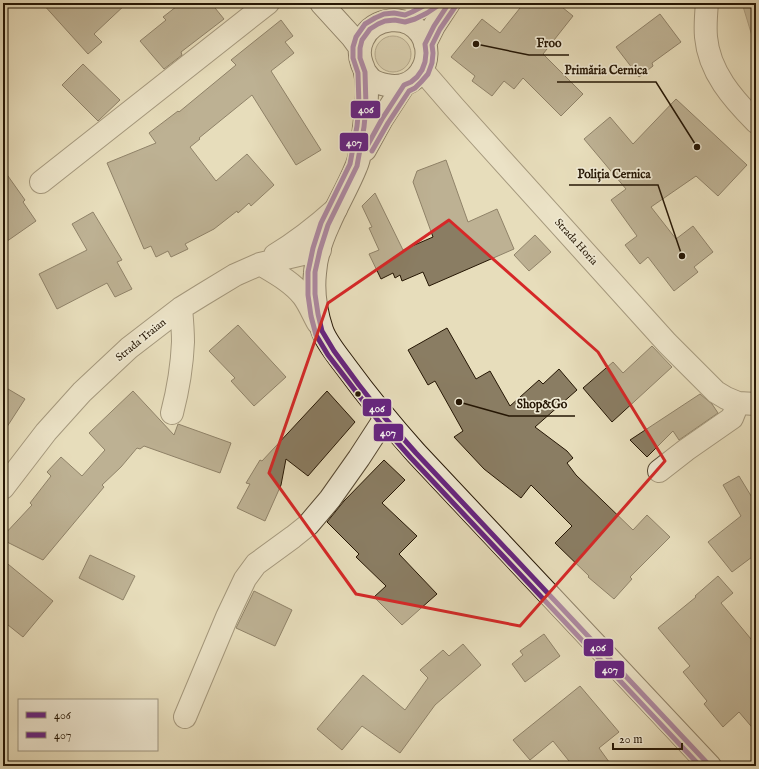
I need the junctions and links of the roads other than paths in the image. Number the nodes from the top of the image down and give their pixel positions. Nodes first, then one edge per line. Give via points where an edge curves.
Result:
1 (268, 3) edge
2 (321, 3) edge
3 (326, 3) edge
4 (442, 3) edge
5 (449, 3) edge
6 (707, 3) edge
7 (405, 22) junction
8 (378, 24) junction
9 (425, 44) junction
10 (360, 48) junction
11 (422, 70) junction
12 (365, 72) junction
13 (404, 85) junction
14 (756, 122) edge
15 (357, 166) junction
16 (41, 182) dead end
17 (336, 209) junction
18 (320, 250) junction
19 (260, 264) junction
20 (181, 308) junction
21 (322, 331) junction
22 (747, 404) edge
23 (172, 413) dead end
24 (385, 418) junction
25 (659, 471) dead end
26 (3, 488) edge
27 (186, 717) dead end
28 (710, 766) edge

1 - 16 street
2 - 10 street
3 - 8 street via 349,16
4 - 7 street via 428,13
5 - 9 street
6 - 14 street via 706,37 712,64 721,81
7 - 8 street via 395,20
7 - 9 street via 421,34
8 - 10 street via 366,34
9 - 11 street via 425,62
10 - 12 street via 360,58
11 - 13 street via 411,82
11 - 22 street, Strada Horia via 667,343 716,392
12 - 13 street via 379,84
12 - 15 street via 366,106
13 - 15 street
15 - 17 street
17 - 18 street
17 - 19 street via 290,246
18 - 19 street, Strada Traian
18 - 21 street via 315,272 315,294
19 - 20 street, Strada Traian via 235,275
19 - 21 street via 294,286 303,296
20 - 23 street via 183,341 178,390
20 - 26 street, Strada Traian via 129,348 82,392 46,432
21 - 24 street via 334,351
22 - 25 street via 732,418
24 - 27 street via 330,499 308,525 256,564 245,580
24 - 28 street

